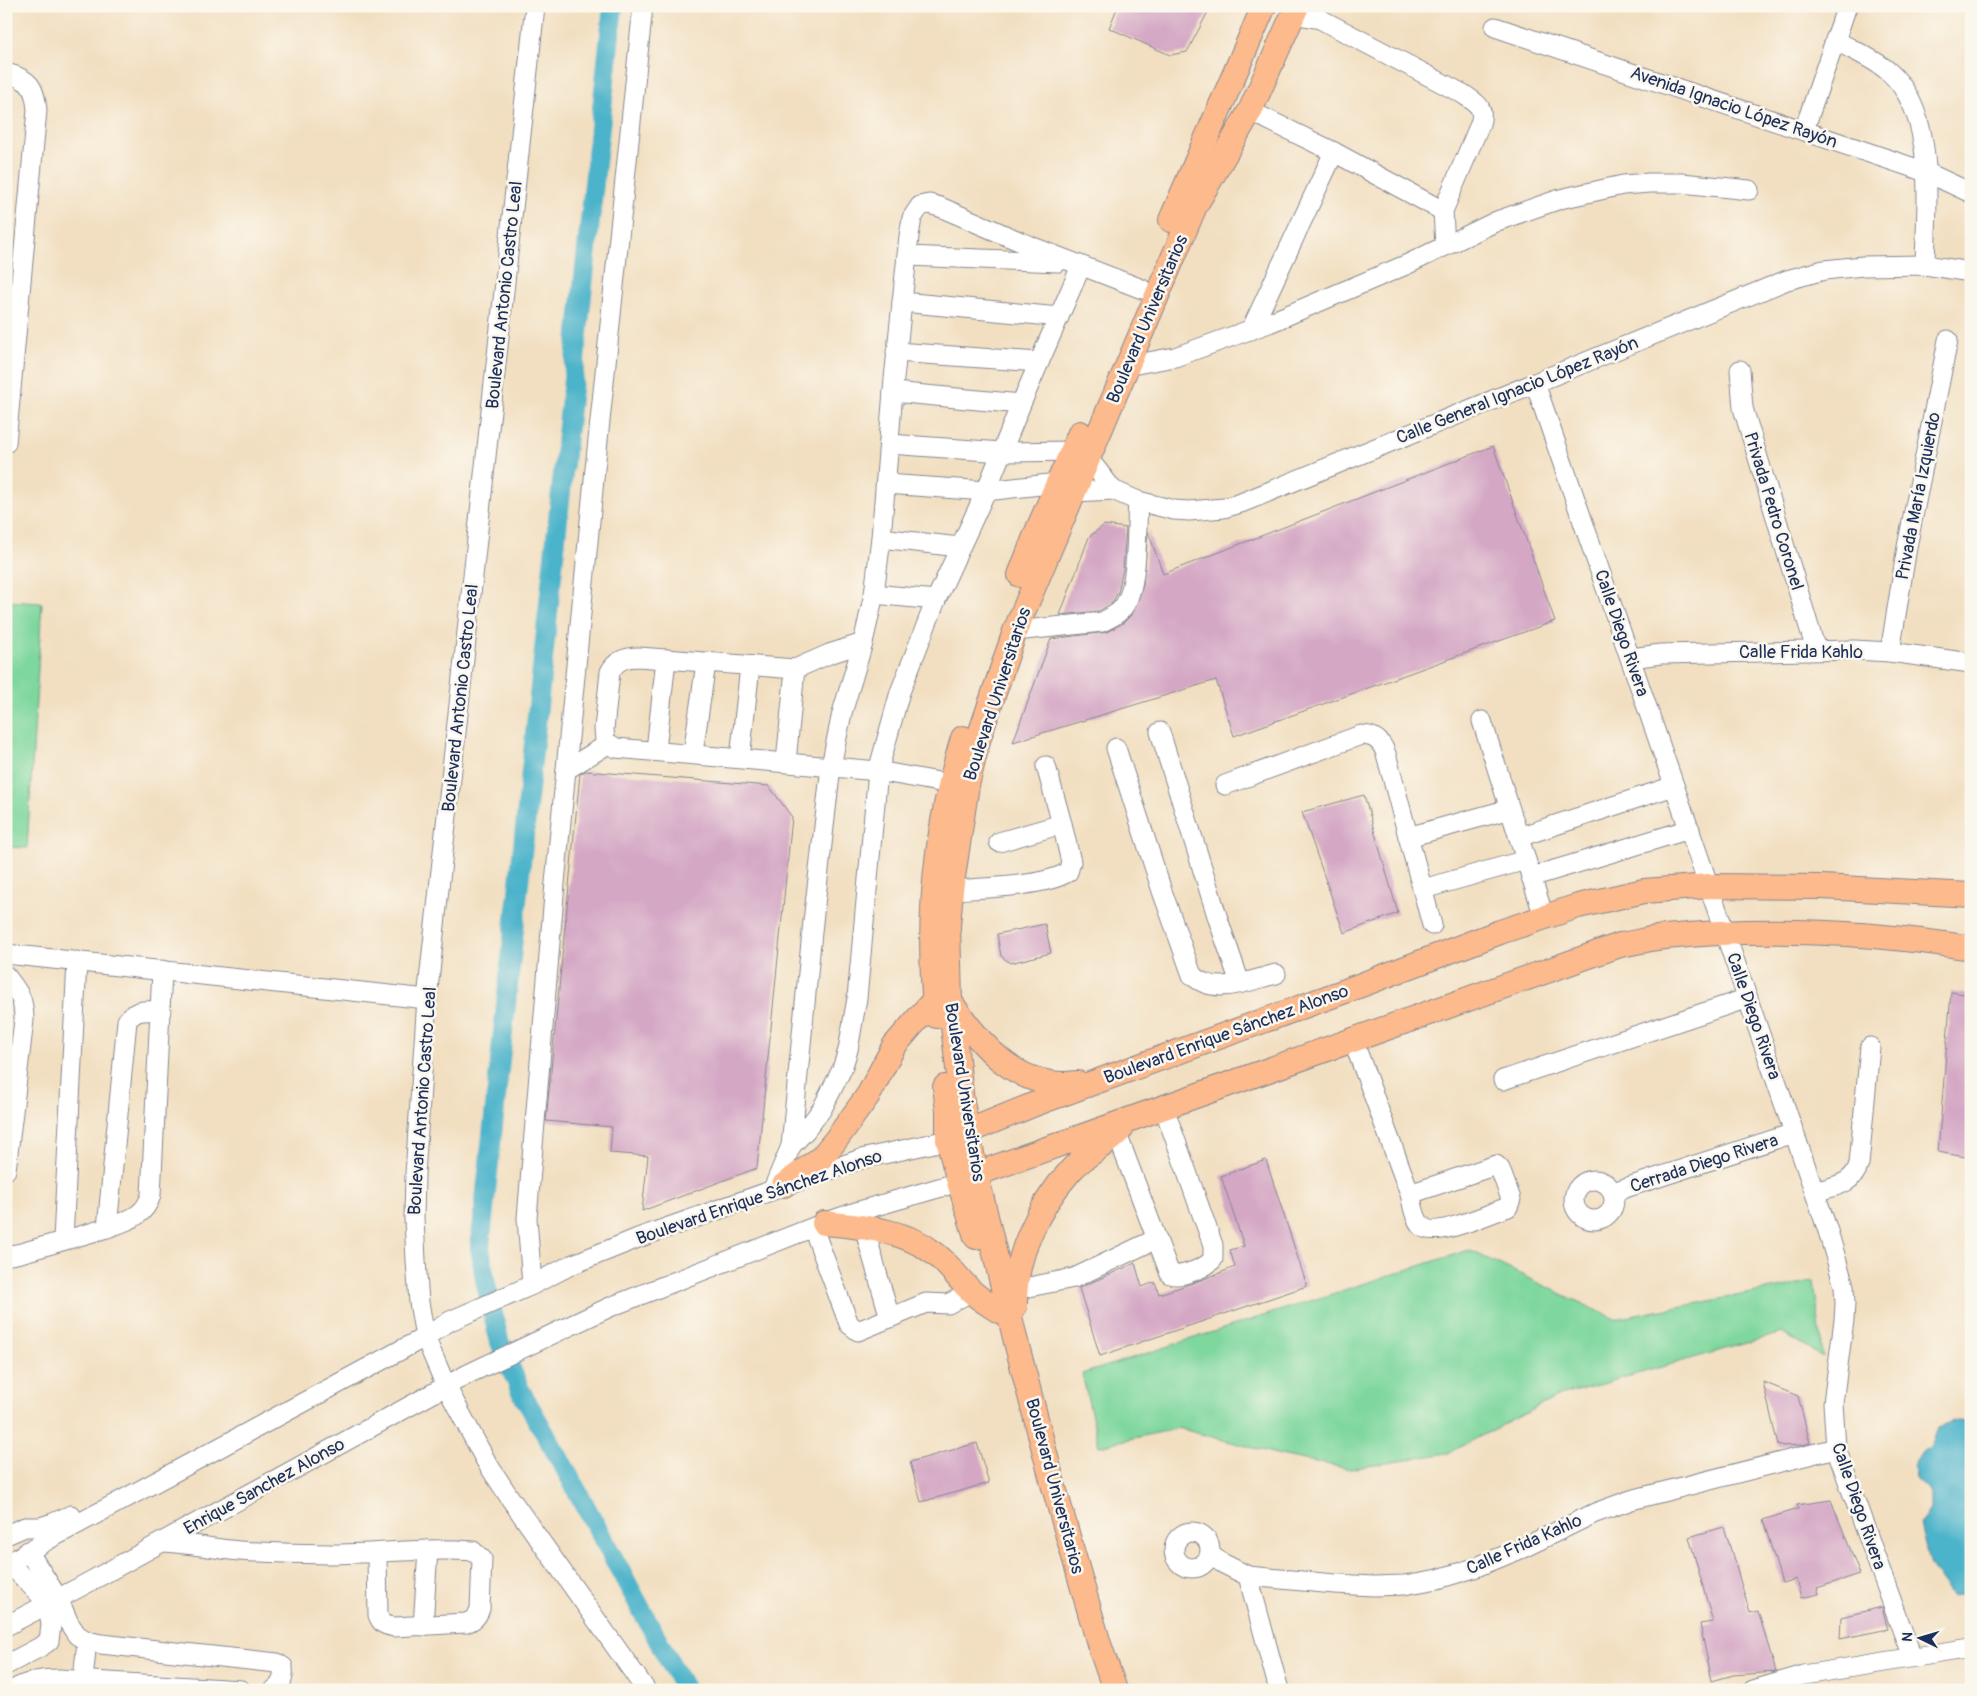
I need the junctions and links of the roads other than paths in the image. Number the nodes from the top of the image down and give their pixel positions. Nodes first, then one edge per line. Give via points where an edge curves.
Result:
1 (535, 6) edge
2 (643, 6) edge
3 (1264, 6) edge
4 (1847, 6) edge
5 (1295, 10) edge
6 (1495, 28) dead end
7 (1835, 40) junction
8 (6, 73) edge
9 (1250, 111) junction
10 (1804, 130) junction
11 (1334, 152) junction
12 (1926, 172) junction
13 (1749, 190) dead end
14 (1971, 193) edge
15 (1188, 202) junction
16 (1443, 211) junction
17 (1446, 246) junction
18 (907, 256) junction
19 (1076, 264) junction
20 (1925, 265) junction
21 (1971, 272) edge
22 (1142, 289) junction
23 (902, 302) junction
24 (1059, 317) junction
25 (1250, 330) junction
26 (1948, 340) dead end
27 (896, 352) junction
28 (1039, 362) junction
29 (1126, 366) junction
30 (1740, 370) dead end
31 (9, 379) edge
32 (1535, 383) junction
33 (893, 392) junction
34 (1021, 404) junction
35 (6, 443) edge
36 (889, 444) junction
37 (1002, 452) junction
38 (1080, 454) junction
39 (886, 484) junction
40 (1066, 488) junction
41 (1112, 490) junction
42 (986, 491) junction
43 (1138, 501) junction
44 (881, 538) junction
45 (959, 547) junction
46 (874, 594) junction
47 (936, 600) junction
48 (1015, 631) junction
49 (863, 643) junction
50 (1816, 650) junction
51 (1890, 652) junction
52 (1631, 658) junction
53 (666, 659) junction
54 (706, 663) junction
55 (1971, 663) edge
56 (750, 666) junction
57 (795, 669) junction
58 (1482, 721) dead end
59 (1160, 732) dead end
60 (608, 744) junction
61 (1116, 748) dead end
62 (656, 750) junction
63 (693, 753) junction
64 (740, 758) junction
65 (786, 762) junction
66 (831, 766) junction
67 (1046, 766) dead end
68 (566, 770) junction
69 (878, 770) junction
70 (950, 784) junction
71 (1225, 785) dead end
72 (1674, 786) junction
73 (1510, 809) junction
74 (1062, 824) junction
75 (1690, 829) junction
76 (1408, 837) junction
77 (1519, 837) junction
78 (999, 842) dead end
79 (1528, 869) junction
80 (1709, 886) junction
81 (1423, 889) junction
82 (951, 890) junction
83 (1971, 895) edge
84 (1544, 917) junction
85 (1432, 925) dead end
86 (1725, 934) junction
87 (1971, 948) edge
88 (6, 954) edge
89 (77, 962) junction
90 (162, 970) junction
91 (1276, 974) dead end
92 (6, 976) edge
93 (1240, 983) junction
94 (1748, 998) junction
95 (427, 999) junction
96 (942, 1001) junction
97 (161, 1012) junction
98 (1353, 1040) junction
99 (1870, 1047) dead end
100 (1105, 1079) junction
101 (1503, 1080) dead end
102 (1164, 1108) junction
103 (1123, 1127) junction
104 (1794, 1133) junction
105 (958, 1135) junction
106 (791, 1146) junction
107 (6, 1170) edge
108 (967, 1178) junction
109 (778, 1187) junction
110 (1613, 1192) dead end
111 (1815, 1192) junction
112 (1410, 1194) junction
113 (861, 1220) junction
114 (819, 1226) junction
115 (108, 1228) junction
116 (1156, 1239) junction
117 (63, 1240) junction
118 (6, 1254) edge
119 (532, 1285) junction
120 (1014, 1290) junction
121 (972, 1292) junction
122 (999, 1311) junction
123 (890, 1318) junction
124 (425, 1337) junction
125 (1015, 1338) junction
126 (446, 1386) junction
127 (244, 1434) junction
128 (1836, 1448) junction
129 (6, 1535) edge
130 (163, 1542) junction
131 (428, 1550) junction
132 (28, 1551) junction
133 (377, 1554) junction
134 (1210, 1555) dead end
135 (8, 1563) edge
136 (1248, 1576) junction
137 (53, 1600) junction
138 (6, 1626) edge
139 (424, 1626) junction
140 (86, 1641) junction
141 (1971, 1648) edge
142 (218, 1656) junction
143 (1912, 1657) junction
144 (6, 1665) edge
145 (83, 1679) junction
146 (216, 1687) junction
147 (13, 1690) edge
148 (241, 1690) edge
149 (274, 1690) edge
150 (646, 1690) edge
151 (1113, 1690) edge
152 (1279, 1690) edge
153 (1753, 1690) edge

1 - 95 street, Boulevard Antonio Castro Leal
2 - 68 street
3 - 15 main road, Boulevard Universitarios
4 - 7 street
5 - 9 main road, Boulevard Universitarios
5 - 16 street via 1320,18 1464,94 1480,108 1480,124
6 - 10 street, Avenida Ignacio López Rayón
7 - 10 street
7 - 12 street via 1888,71 1902,88 1920,129
8 - 31 street via 30,83 37,110
9 - 11 street
9 - 15 main road, Boulevard Universitarios
10 - 12 street, Avenida Ignacio López Rayón
11 - 16 street
11 - 25 street
12 - 14 street, Avenida Ignacio López Rayón
12 - 20 street
13 - 17 street via 1682,183 1622,185 1528,209
15 - 22 main road, Boulevard Universitarios
15 - 29 main road, Boulevard Universitarios
16 - 17 street
17 - 25 street
18 - 19 street
18 - 19 street via 912,218 920,206 929,204
18 - 23 street
19 - 22 street
19 - 24 street
20 - 21 street
20 - 32 street, Calle General Ignacio López Rayón via 1824,270 1787,280
22 - 38 main road, Boulevard Universitarios
23 - 24 street
23 - 27 street
24 - 28 street
25 - 29 street via 1175,357
26 - 51 street, Privada María Izquierdo
27 - 28 street
27 - 33 street
28 - 34 street
29 - 38 main road, Boulevard Universitarios
30 - 50 street, Privada Pedro Coronel via 1743,408
31 - 35 street
32 - 43 street, Calle General Ignacio López Rayón via 1241,503 1189,511
32 - 52 street, Calle Diego Rivera
33 - 34 street
33 - 36 street
34 - 37 street
36 - 37 street
36 - 39 street
37 - 38 street
37 - 42 street
38 - 40 main road, Boulevard Universitarios
38 - 41 street
39 - 42 street
39 - 44 street
40 - 41 street
40 - 42 street
40 - 48 main road, Boulevard Universitarios
40 - 70 main road, Boulevard Universitarios via 1038,529 992,647
41 - 43 street, Calle General Ignacio López Rayón
42 - 45 street
43 - 48 street via 1134,572 1124,608 1102,622
44 - 45 street
44 - 46 street
45 - 47 street
46 - 47 street
46 - 49 street
47 - 69 street via 900,692
48 - 82 main road, Boulevard Universitarios via 979,737
49 - 57 street via 835,651
49 - 66 street via 842,713
50 - 51 street, Calle Frida Kahlo
50 - 52 street, Calle Frida Kahlo via 1661,654
51 - 55 street, Calle Frida Kahlo
52 - 72 street, Calle Diego Rivera
53 - 54 street
53 - 60 street via 632,657 618,662 612,669 604,729
53 - 62 street
54 - 56 street
54 - 63 street
56 - 57 street
56 - 64 street
57 - 65 street
58 - 73 street
59 - 93 street
60 - 62 street via 616,748
60 - 68 street
61 - 93 street via 1188,968 1197,980 1210,986
62 - 63 street
63 - 64 street
64 - 65 street
65 - 66 street
66 - 69 street
66 - 106 street
67 - 74 street
68 - 119 street via 527,1218
69 - 70 street
69 - 106 street via 857,998 848,1050 822,1109
70 - 96 main road, Boulevard Universitarios via 937,852 931,924 931,966
71 - 76 street via 1361,735 1371,736 1383,746
72 - 75 street, Calle Diego Rivera
72 - 77 street
73 - 76 street
73 - 77 street
74 - 78 street
74 - 82 street via 1071,862 1068,872 1058,878
75 - 79 street
75 - 80 street, Calle Diego Rivera
76 - 81 street
77 - 79 street
79 - 81 street
79 - 84 street
80 - 83 main road, Boulevard Enrique Sánchez Alonso via 1812,886
80 - 84 main road, Boulevard Enrique Sánchez Alonso via 1644,891
80 - 86 street, Calle Diego Rivera
81 - 85 street
82 - 96 main road, Boulevard Universitarios
84 - 100 main road, Boulevard Enrique Sánchez Alonso
86 - 87 main road via 1794,932 1854,935
86 - 94 street, Calle Diego Rivera
86 - 98 main road via 1664,937 1620,946
88 - 89 street
89 - 90 street
89 - 117 street
90 - 95 street
90 - 97 street
91 - 93 street
92 - 107 street via 24,1004
94 - 101 street
94 - 104 street, Calle Diego Rivera
95 - 124 street, Boulevard Antonio Castro Leal via 414,1218 419,1302
96 - 100 main road via 1004,1063 1020,1073 1062,1085
96 - 105 main road, Boulevard Universitarios via 948,1111
96 - 109 main road via 894,1046 869,1094 821,1158
97 - 115 street via 149,1204 136,1217
97 - 115 street via 138,1011 126,1021
98 - 102 main road
98 - 112 street
99 - 111 street via 1856,1174 1850,1180
100 - 105 main road, Boulevard Enrique Sánchez Alonso
102 - 103 main road
102 - 116 street via 1212,1245 1213,1259 1209,1264 1179,1276 1170,1274
103 - 108 main road
103 - 116 street
103 - 120 main road via 1071,1170 1039,1214 1021,1256
104 - 110 street, Cerrada Diego Rivera
104 - 111 street, Calle Diego Rivera
105 - 108 main road, Boulevard Universitarios
105 - 109 street, Boulevard Enrique Sánchez Alonso via 861,1159
106 - 109 street
108 - 113 street
108 - 122 main road, Boulevard Universitarios
108 - 125 main road, Boulevard Universitarios
109 - 119 street, Boulevard Enrique Sánchez Alonso via 638,1238
111 - 128 street, Calle Diego Rivera via 1844,1286 1844,1320 1833,1403
112 - 112 street via 1496,1165 1511,1199 1508,1207 1434,1231 1427,1230 1417,1219
113 - 114 main road
113 - 121 main road via 910,1239 933,1252 958,1274
113 - 123 street
114 - 123 street via 849,1324 858,1330
114 - 126 street, Enrique Sanchez Alonso via 610,1307
115 - 117 street
116 - 120 street via 1074,1278
117 - 118 street via 21,1253
119 - 124 street, Boulevard Enrique Sánchez Alonso via 450,1321
120 - 125 main road
121 - 122 main road
121 - 123 street via 948,1304 926,1303
122 - 151 main road, Boulevard Universitarios via 1092,1630
124 - 126 street, Boulevard Antonio Castro Leal
124 - 127 street
125 - 151 main road, Boulevard Universitarios via 1077,1571
126 - 130 street, Enrique Sanchez Alonso
126 - 150 street, Boulevard Antonio Castro Leal via 487,1463 510,1498
127 - 129 street via 234,1431 53,1523 25,1527
127 - 132 street
128 - 136 street, Calle Frida Kahlo via 1631,1500 1595,1512 1523,1548 1438,1579 1374,1586 1292,1582
128 - 143 street, Calle Diego Rivera
130 - 133 street via 284,1554
130 - 137 street, Enrique Sanchez Alonso
131 - 133 street
131 - 139 street
131 - 139 street via 473,1551 482,1559 483,1567 480,1609 473,1620
132 - 135 street
132 - 137 street
133 - 139 street via 380,1621 394,1627
134 - 136 street, Calle Frida Kahlo
135 - 137 street
136 - 152 street
137 - 138 street, Enrique Sanchez Alonso
137 - 140 street via 77,1635
137 - 144 street via 49,1640
140 - 142 street
140 - 145 street
141 - 143 street
142 - 146 street
142 - 149 street via 277,1663 283,1667 284,1676
143 - 153 street via 1804,1675
145 - 146 street
145 - 147 street via 42,1679
146 - 148 street

